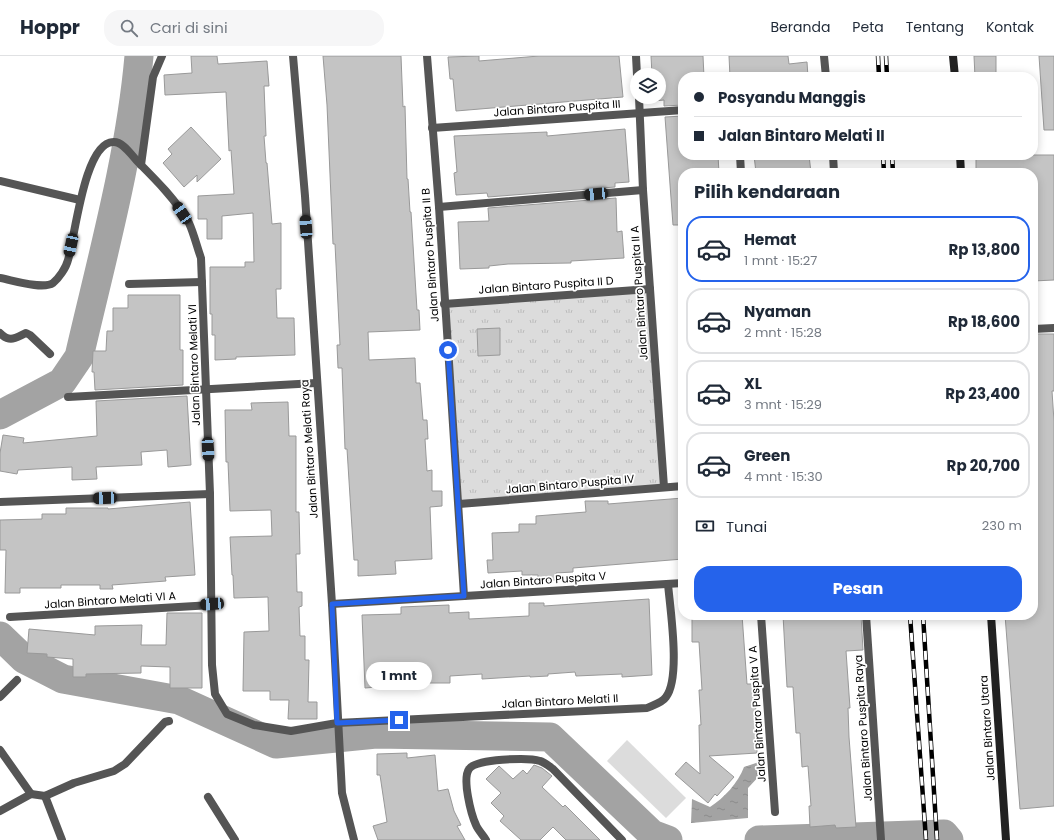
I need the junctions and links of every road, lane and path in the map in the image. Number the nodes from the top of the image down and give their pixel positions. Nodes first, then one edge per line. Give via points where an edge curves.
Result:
1 (162, 56) edge
2 (293, 56) edge
3 (426, 56) edge
4 (636, 56) edge
5 (824, 56) edge
6 (953, 56) edge
7 (637, 68) edge
8 (826, 72) edge
9 (955, 72) edge
10 (639, 104) edge
11 (678, 110) edge
12 (640, 114) junction
13 (432, 128) junction
14 (141, 165) junction
15 (0, 181) edge
16 (643, 190) junction
17 (80, 200) junction
18 (439, 207) junction
19 (0, 278) edge
20 (202, 282) junction
21 (129, 284) dead end
22 (650, 289) junction
23 (444, 304) junction
24 (1054, 328) edge
25 (1038, 329) edge
26 (0, 333) edge
27 (50, 354) dead end
28 (316, 383) junction
29 (206, 389) junction
30 (68, 397) dead end
31 (678, 486) edge
32 (664, 487) junction
33 (210, 494) junction
34 (0, 502) edge
35 (459, 504) junction
36 (678, 583) edge
37 (668, 584) junction
38 (464, 596) junction
39 (212, 604) junction
40 (332, 604) junction
41 (10, 617) dead end
42 (761, 620) edge
43 (866, 620) edge
44 (991, 620) edge
45 (17, 680) dead end
46 (0, 697) edge
47 (169, 721) dead end
48 (337, 727) junction
49 (0, 750) edge
50 (31, 794) junction
51 (45, 796) junction
52 (208, 797) dead end
53 (0, 811) edge
54 (775, 812) dead end
55 (62, 840) edge
56 (235, 840) edge
57 (354, 840) edge
58 (486, 840) edge
59 (622, 840) edge
60 (882, 840) edge
61 (1006, 840) edge

1 - 14 street via 153,77
2 - 28 street, Jalan Bintaro Melati Raya
3 - 13 street, Jalan Bintaro Puspita II B
4 - 7 street
5 - 8 street
6 - 9 main road
10 - 12 street, Jalan Bintaro Puspita II A
11 - 12 street, Jalan Bintaro Puspita III
12 - 13 street, Jalan Bintaro Puspita III
12 - 16 street, Jalan Bintaro Puspita II A
13 - 18 street, Jalan Bintaro Puspita II B
14 - 17 street, Jalan Bintaro Melati VI via 120,143 105,145 96,155
14 - 20 street, Jalan Bintaro Melati VI via 175,203 189,224 201,258
15 - 17 street
16 - 18 street
16 - 22 street, Jalan Bintaro Puspita II A
17 - 19 street via 68,260 52,284 43,286
18 - 23 street, Jalan Bintaro Puspita II B
20 - 21 street
20 - 29 street, Jalan Bintaro Melati VI
22 - 23 street, Jalan Bintaro Puspita II D
22 - 32 street, Jalan Bintaro Puspita II A
23 - 35 street, Jalan Bintaro Puspita II B
24 - 25 street
26 - 27 street via 12,340 26,333
28 - 29 street
28 - 40 street, Jalan Bintaro Melati Raya
29 - 30 street
29 - 33 street, Jalan Bintaro Melati VI
31 - 32 street, Jalan Bintaro Puspita IV
32 - 35 street, Jalan Bintaro Puspita IV
33 - 34 street
33 - 39 street, Jalan Bintaro Melati VI
35 - 38 street, Jalan Bintaro Puspita II B
36 - 37 street, Jalan Bintaro Puspita V
37 - 38 street, Jalan Bintaro Puspita V
37 - 48 street, Jalan Bintaro Melati II via 674,646 672,676 666,698 657,704 647,708
38 - 40 street, Jalan Bintaro Puspita V
39 - 41 street, Jalan Bintaro Melati VI A
39 - 48 street, Jalan Bintaro Melati VI via 212,665 215,694 227,714 254,725 291,731
40 - 48 street, Jalan Bintaro Melati Raya
42 - 54 street, Jalan Bintaro Puspita V A
43 - 60 street, Jalan Bintaro Puspita Raya
44 - 61 main road, Jalan Bintaro Utara
45 - 46 street
47 - 51 street via 165,722 125,764 114,771 74,783
48 - 57 street, Jalan Bintaro Melati Raya via 342,793
49 - 50 street
50 - 51 street
50 - 53 street
51 - 55 street
52 - 56 street
58 - 59 street via 476,826 465,776 469,767 478,763 518,759 540,761 553,769

